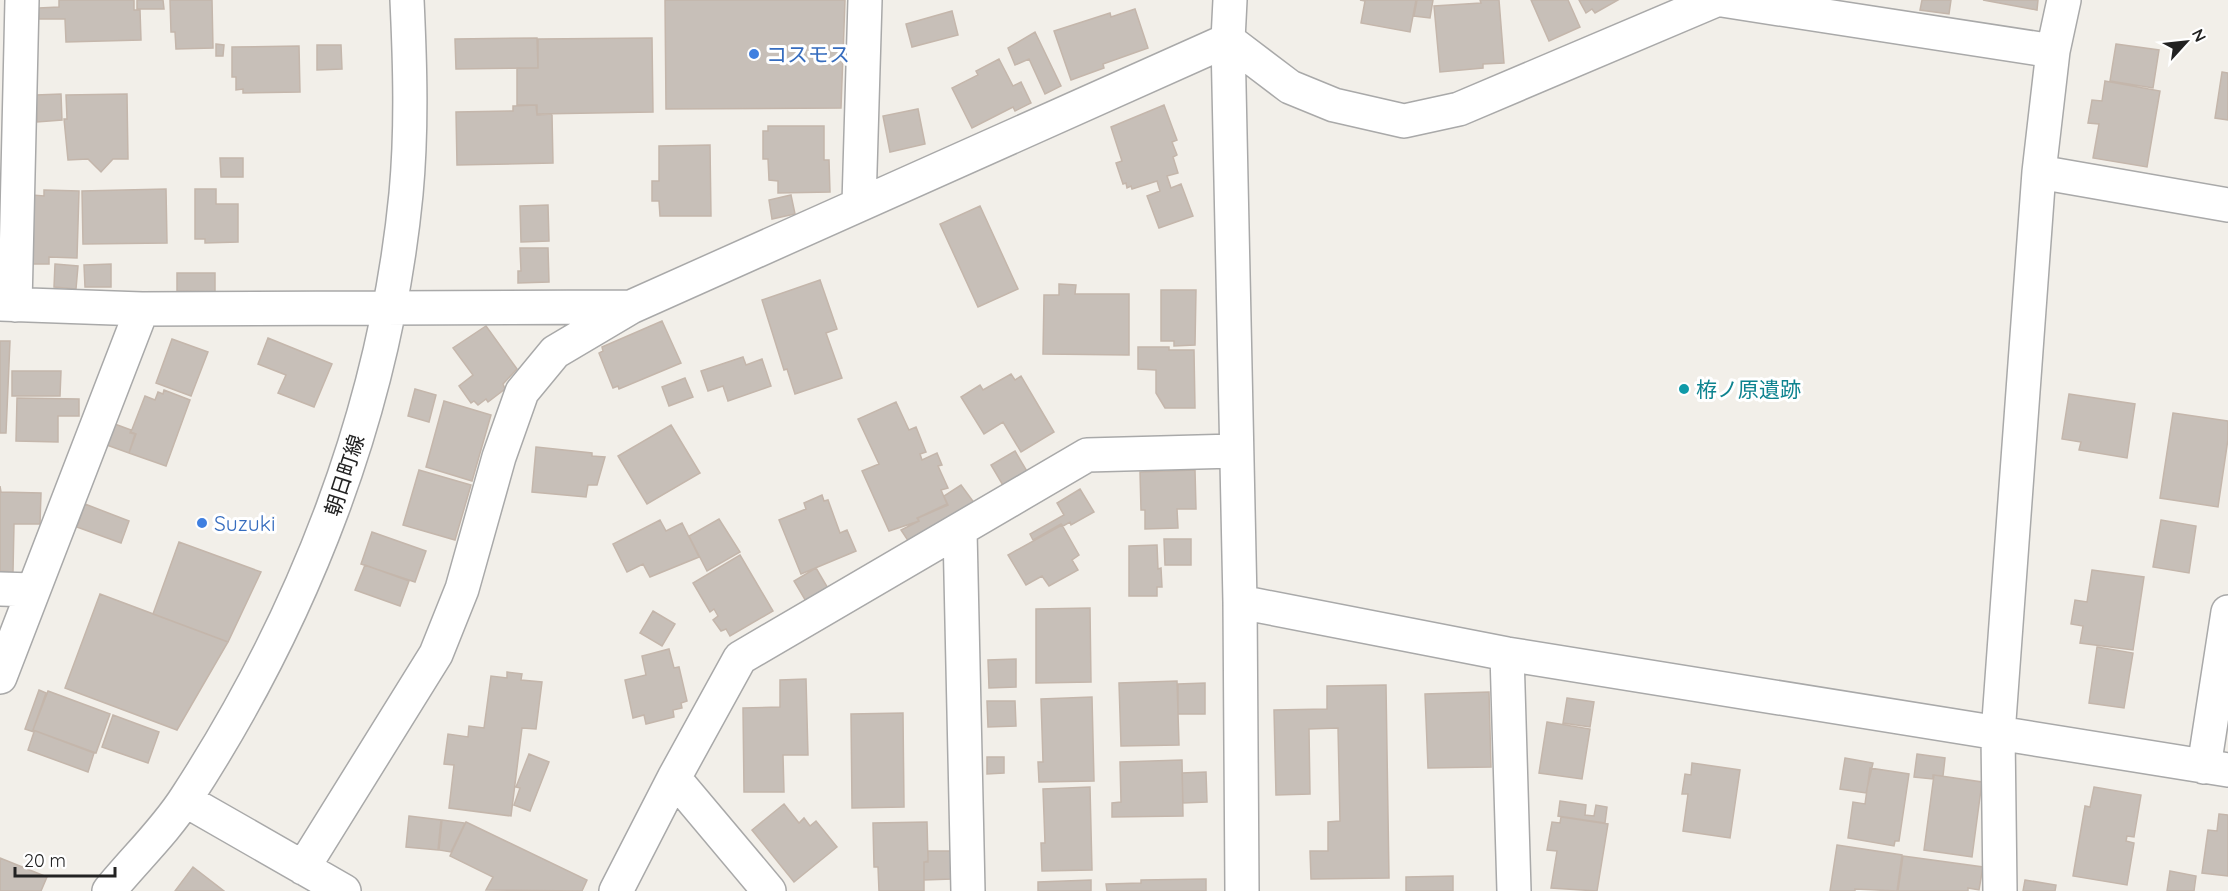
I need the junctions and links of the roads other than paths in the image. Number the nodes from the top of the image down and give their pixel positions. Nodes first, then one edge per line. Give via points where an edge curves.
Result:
1 (22, 0) edge
2 (407, 0) edge
3 (865, 0) edge
4 (1230, 0) edge
5 (1716, 0) edge
6 (1722, 0) edge
7 (2064, 0) edge
8 (1228, 40) junction
9 (2053, 51) junction
10 (2039, 172) junction
11 (859, 204) junction
12 (2228, 205) edge
13 (7, 305) edge
14 (631, 307) junction
15 (142, 309) junction
16 (389, 309) junction
17 (1234, 450) junction
18 (960, 531) junction
19 (0, 589) edge
20 (33, 590) junction
21 (1240, 602) junction
22 (2228, 612) edge
23 (1507, 654) junction
24 (0, 677) edge
25 (1998, 734) junction
26 (2216, 769) edge
27 (674, 778) junction
28 (185, 800) junction
29 (303, 868) junction
30 (109, 891) edge
31 (344, 891) edge
32 (616, 891) edge
33 (769, 891) edge
34 (968, 891) edge
35 (1242, 891) edge
36 (1514, 891) edge
37 (2000, 891) edge

1 - 13 street
2 - 16 street, 朝日町線 via 411,89 406,194
3 - 11 street
4 - 8 street
5 - 8 street via 1459,109 1404,121 1334,105 1290,87
6 - 9 street
7 - 9 street
8 - 11 street
8 - 17 street
9 - 10 street
10 - 12 street
10 - 25 street
11 - 14 street
13 - 15 street
14 - 16 street
14 - 29 street via 555,352 522,392 499,457 462,589 436,654
15 - 16 street
15 - 20 street
16 - 28 street, 朝日町線 via 365,408 331,519 253,687
17 - 18 street via 1087,455
17 - 21 street
18 - 27 street via 740,658
18 - 34 street
19 - 20 street
20 - 24 street
21 - 23 street
21 - 35 street
22 - 26 street
23 - 25 street
23 - 36 street
25 - 26 street
25 - 37 street
27 - 32 street
27 - 33 street
28 - 29 street
28 - 30 street, 朝日町線
29 - 31 street

